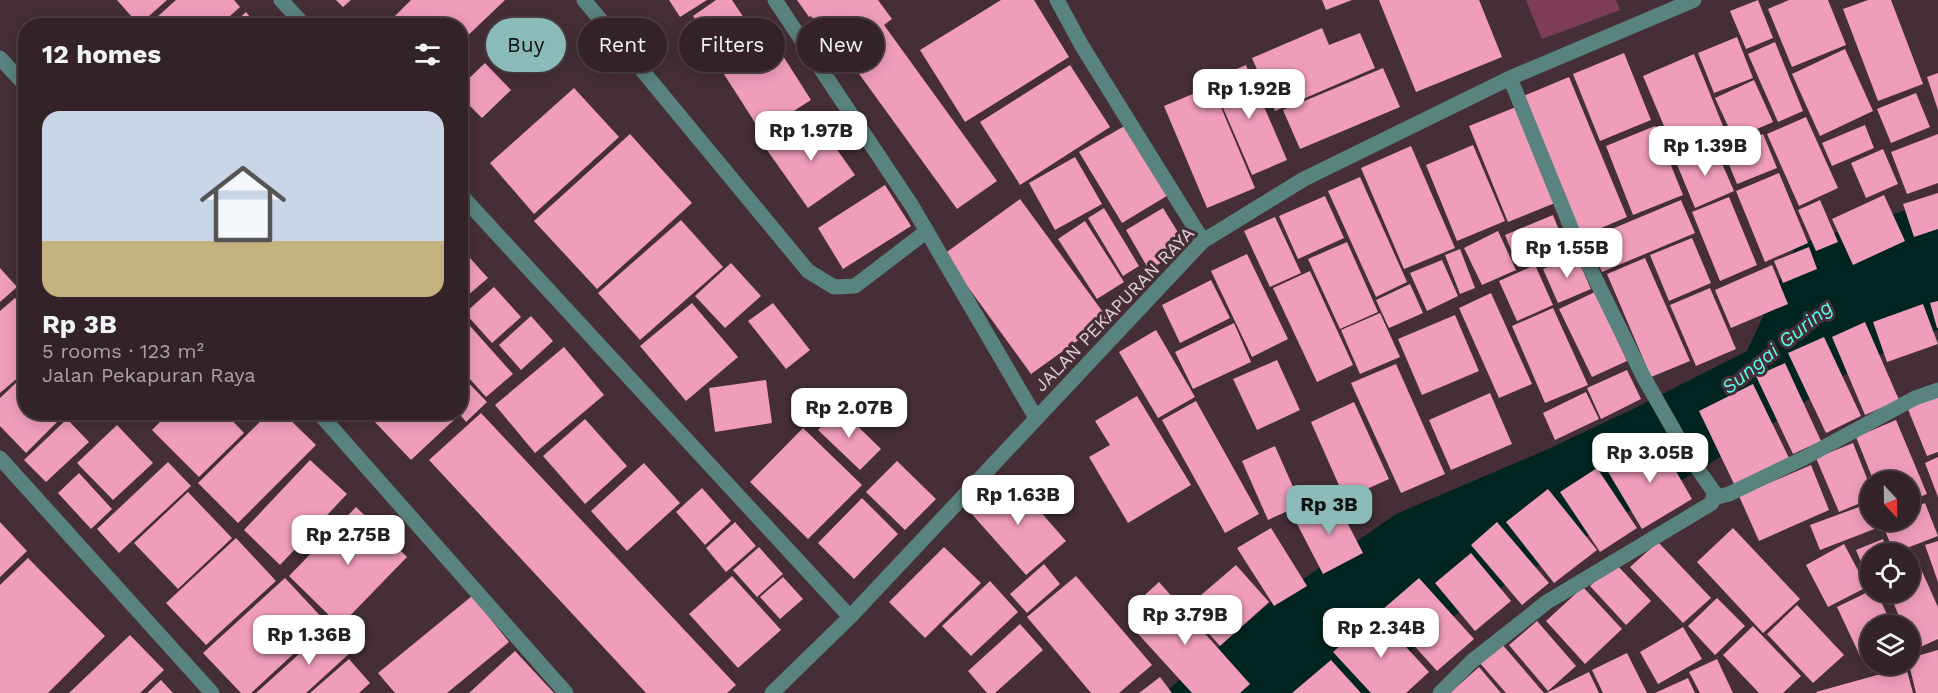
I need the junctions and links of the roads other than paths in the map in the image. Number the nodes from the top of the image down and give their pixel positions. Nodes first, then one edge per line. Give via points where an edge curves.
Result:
1 (281, 0) edge
2 (584, 0) edge
3 (775, 0) edge
4 (1057, 0) edge
5 (1694, 0) edge
6 (298, 18) edge
7 (0, 58) edge
8 (18, 77) edge
9 (1510, 78) junction
10 (468, 203) edge
11 (927, 231) junction
12 (1203, 241) junction
13 (1938, 390) edge
14 (1036, 418) junction
15 (325, 420) edge
16 (0, 458) edge
17 (1714, 498) junction
18 (850, 617) junction
19 (212, 693) edge
20 (566, 693) edge
21 (772, 693) edge
22 (1440, 693) edge

1 - 6 street
2 - 11 street via 808,271 834,287 855,286
3 - 11 street
4 - 12 street
5 - 9 street, JALAN PEKAPURAN RAYA
7 - 8 street
9 - 12 street, JALAN PEKAPURAN RAYA via 1304,179
9 - 17 street via 1574,235 1643,376 1688,455 1712,488
10 - 18 street
11 - 14 street
12 - 14 street, JALAN PEKAPURAN RAYA
13 - 17 street via 1915,398 1804,458
14 - 18 street, JALAN PEKAPURAN RAYA
15 - 20 street
16 - 19 street
17 - 22 street via 1712,504 1547,602 1471,662
18 - 21 street, JALAN PEKAPURAN RAYA

